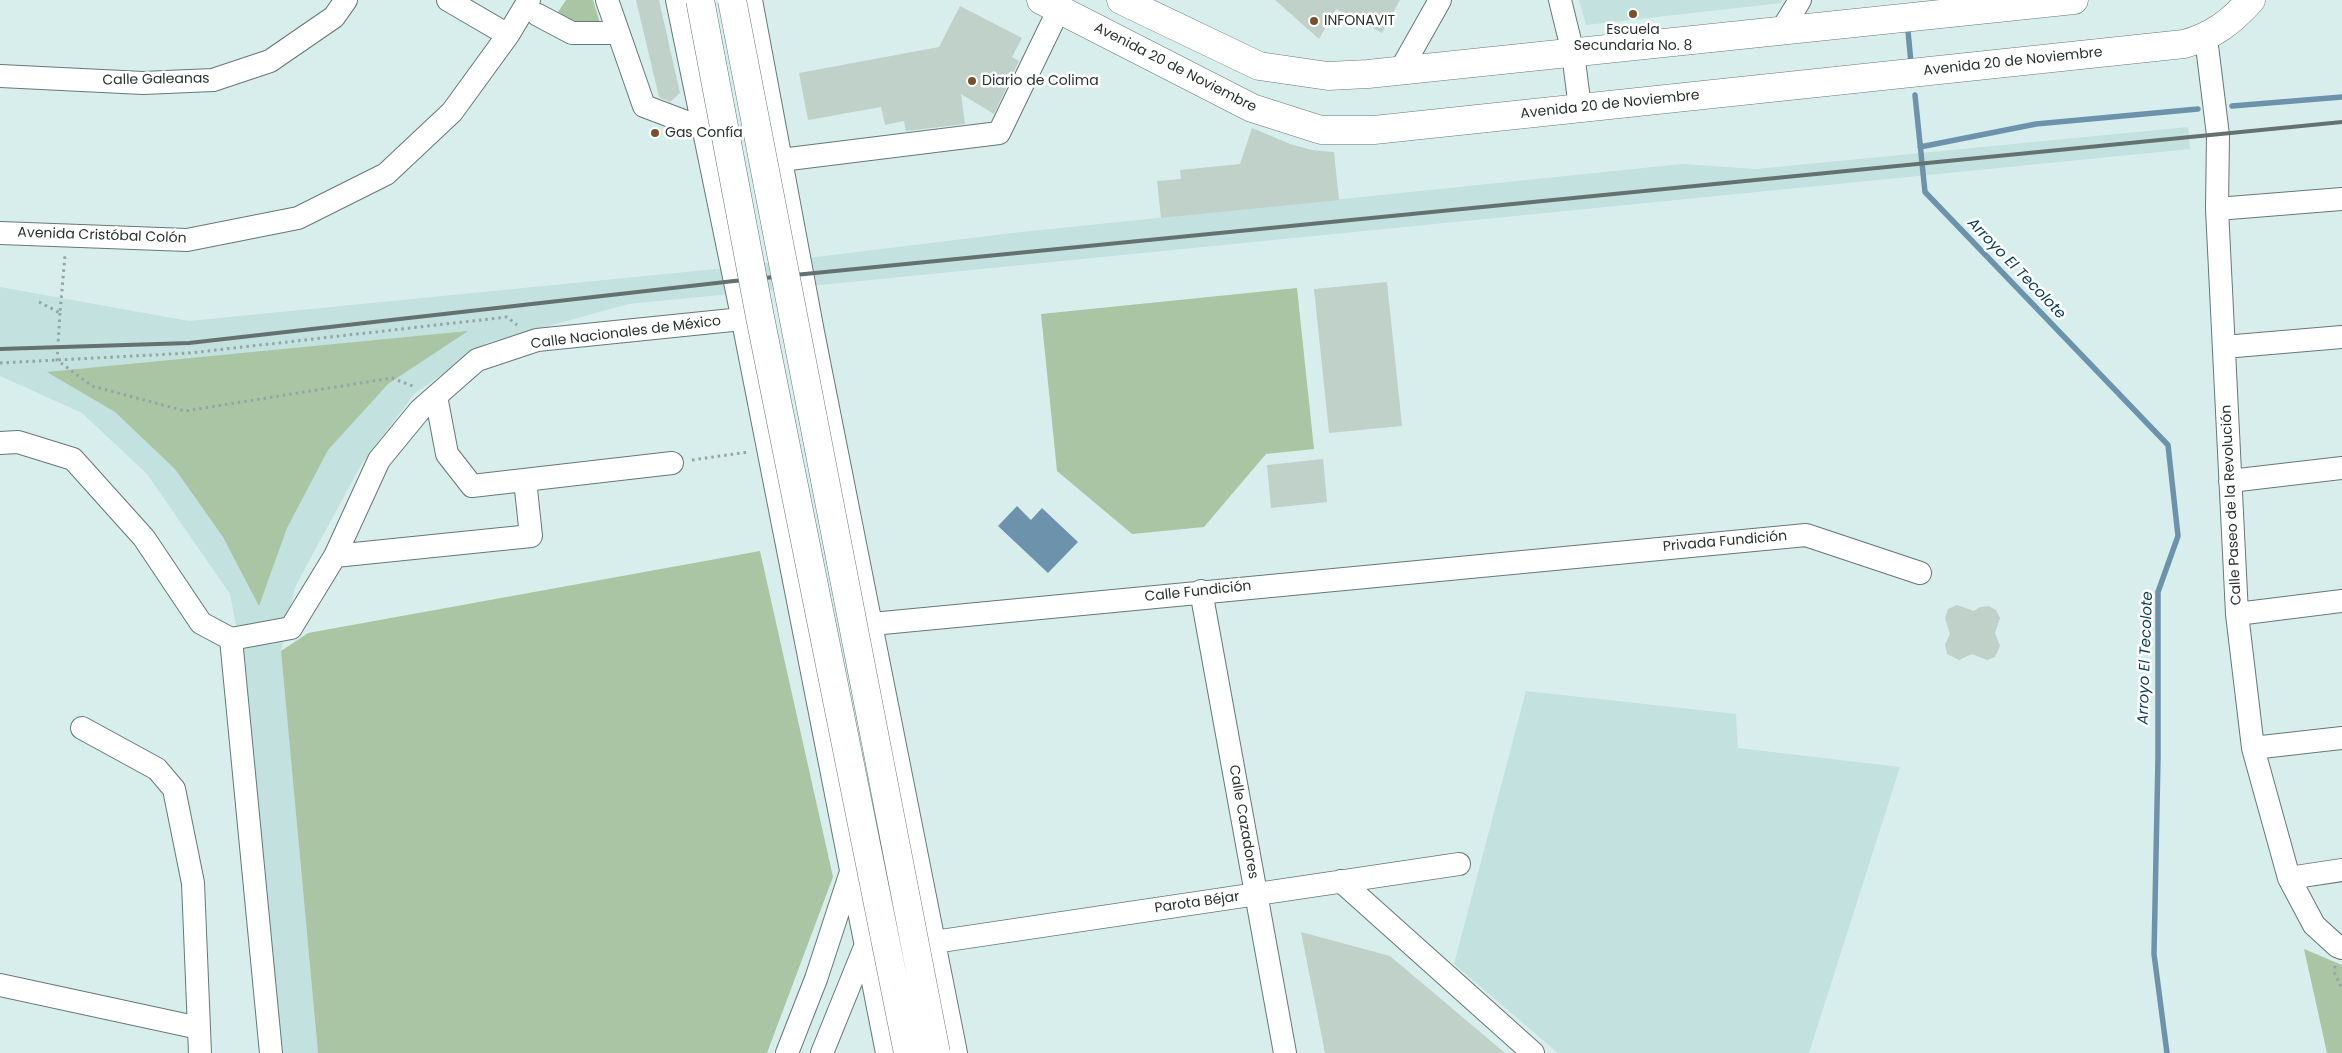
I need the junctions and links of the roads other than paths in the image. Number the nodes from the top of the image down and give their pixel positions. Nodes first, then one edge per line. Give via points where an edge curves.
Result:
1 (346, 0) edge
2 (448, 0) edge
3 (607, 0) edge
4 (677, 0) edge
5 (700, 0) edge
6 (732, 0) edge
7 (751, 0) edge
8 (1121, 0) edge
9 (1440, 0) edge
10 (1560, 0) edge
11 (1800, 0) edge
12 (2074, 0) edge
13 (2251, 0) edge
14 (538, 5) edge
15 (1050, 5) edge
16 (1782, 31) junction
17 (618, 33) junction
18 (508, 35) junction
19 (2206, 38) junction
20 (1573, 53) junction
21 (1400, 71) junction
22 (0, 76) edge
23 (1580, 108) junction
24 (702, 128) junction
25 (781, 160) junction
26 (2342, 199) edge
27 (2217, 209) junction
28 (794, 224) junction
29 (0, 232) edge
30 (724, 232) junction
31 (807, 296) junction
32 (741, 312) junction
33 (2342, 337) edge
34 (2224, 347) junction
35 (436, 396) junction
36 (0, 443) edge
37 (672, 463) road end
38 (2342, 468) edge
39 (525, 480) junction
40 (2230, 481) junction
41 (335, 556) junction
42 (1525, 561) joint
43 (1920, 573) dead end
44 (1201, 591) junction
45 (2342, 601) edge
46 (2237, 614) junction
47 (872, 624) junction
48 (231, 639) junction
49 (82, 728) dead end
50 (2342, 738) edge
51 (2253, 748) junction
52 (1459, 864) dead end
53 (2342, 870) edge
54 (850, 874) junction
55 (2288, 878) junction
56 (1341, 881) junction
57 (1256, 894) junction
58 (934, 942) junction
59 (865, 947) junction
60 (2342, 948) edge
61 (0, 985) edge
62 (199, 1028) junction
63 (200, 1053) edge
64 (271, 1053) edge
65 (787, 1053) edge
66 (822, 1053) edge
67 (887, 1053) edge
68 (908, 1053) edge
69 (936, 1053) edge
70 (956, 1053) edge
71 (1285, 1053) edge
72 (1533, 1053) edge

1 - 22 street, Calle Galeanas via 334,17 270,61 213,80 143,83
2 - 18 street
3 - 17 street
4 - 24 street
5 - 68 main road, bridge via 762,327
6 - 69 main road, bridge
7 - 25 street
8 - 21 main road via 1260,66 1328,76
9 - 21 street
10 - 20 street
11 - 16 street
12 - 16 main road
13 - 19 main road via 2237,16
14 - 17 street via 572,33
14 - 18 street
15 - 23 main road, Avenida 20 de Noviembre via 1252,108 1321,130 1374,130
15 - 25 street via 999,133
16 - 20 main road
17 - 24 street via 644,106
18 - 29 street, Avenida Cristóbal Colón via 452,112 386,174 298,218 186,240
19 - 23 main road, Avenida 20 de Noviembre via 2174,45
19 - 27 street, Calle Paseo de la Revolución via 2218,135
20 - 21 main road
20 - 23 street
24 - 30 street
25 - 28 street
26 - 27 street
27 - 34 street, Calle Paseo de la Revolución
28 - 30 street via 788,238 773,249 758,251 738,246
28 - 31 street
30 - 32 street
31 - 32 street via 794,287 779,286 752,293
31 - 47 street
32 - 35 street, Calle Nacionales de México via 538,340 477,360
32 - 54 street
33 - 34 street
34 - 40 street, Calle Paseo de la Revolución
35 - 39 street via 448,454 472,486
35 - 41 street, Calle Nacionales de México via 420,410 379,460
36 - 48 street via 18,442 73,459 144,538 200,623
37 - 39 street
38 - 40 street
39 - 41 street via 532,536
40 - 46 street, Calle Paseo de la Revolución
41 - 48 street, Calle Nacionales de México via 291,628
42 - 43 street, Privada Fundición via 1806,535
42 - 44 street, Calle Fundición
44 - 47 street, Calle Fundición
44 - 57 street, Calle Cazadores
45 - 46 street
46 - 51 street, Calle Paseo de la Revolución
47 - 58 street
48 - 64 street
49 - 62 street via 157,769 174,789 193,883
50 - 51 street
51 - 55 street, Calle Paseo de la Revolución
52 - 56 street, Parota Béjar
53 - 55 street
54 - 59 street
54 - 65 street via 816,979
55 - 60 street, Calle Paseo de la Revolución via 2314,924
56 - 57 street, Parota Béjar
56 - 72 street
57 - 58 street, Parota Béjar
57 - 71 street, Calle Cazadores
58 - 70 street
59 - 66 street
59 - 67 street
61 - 62 street
62 - 63 street

